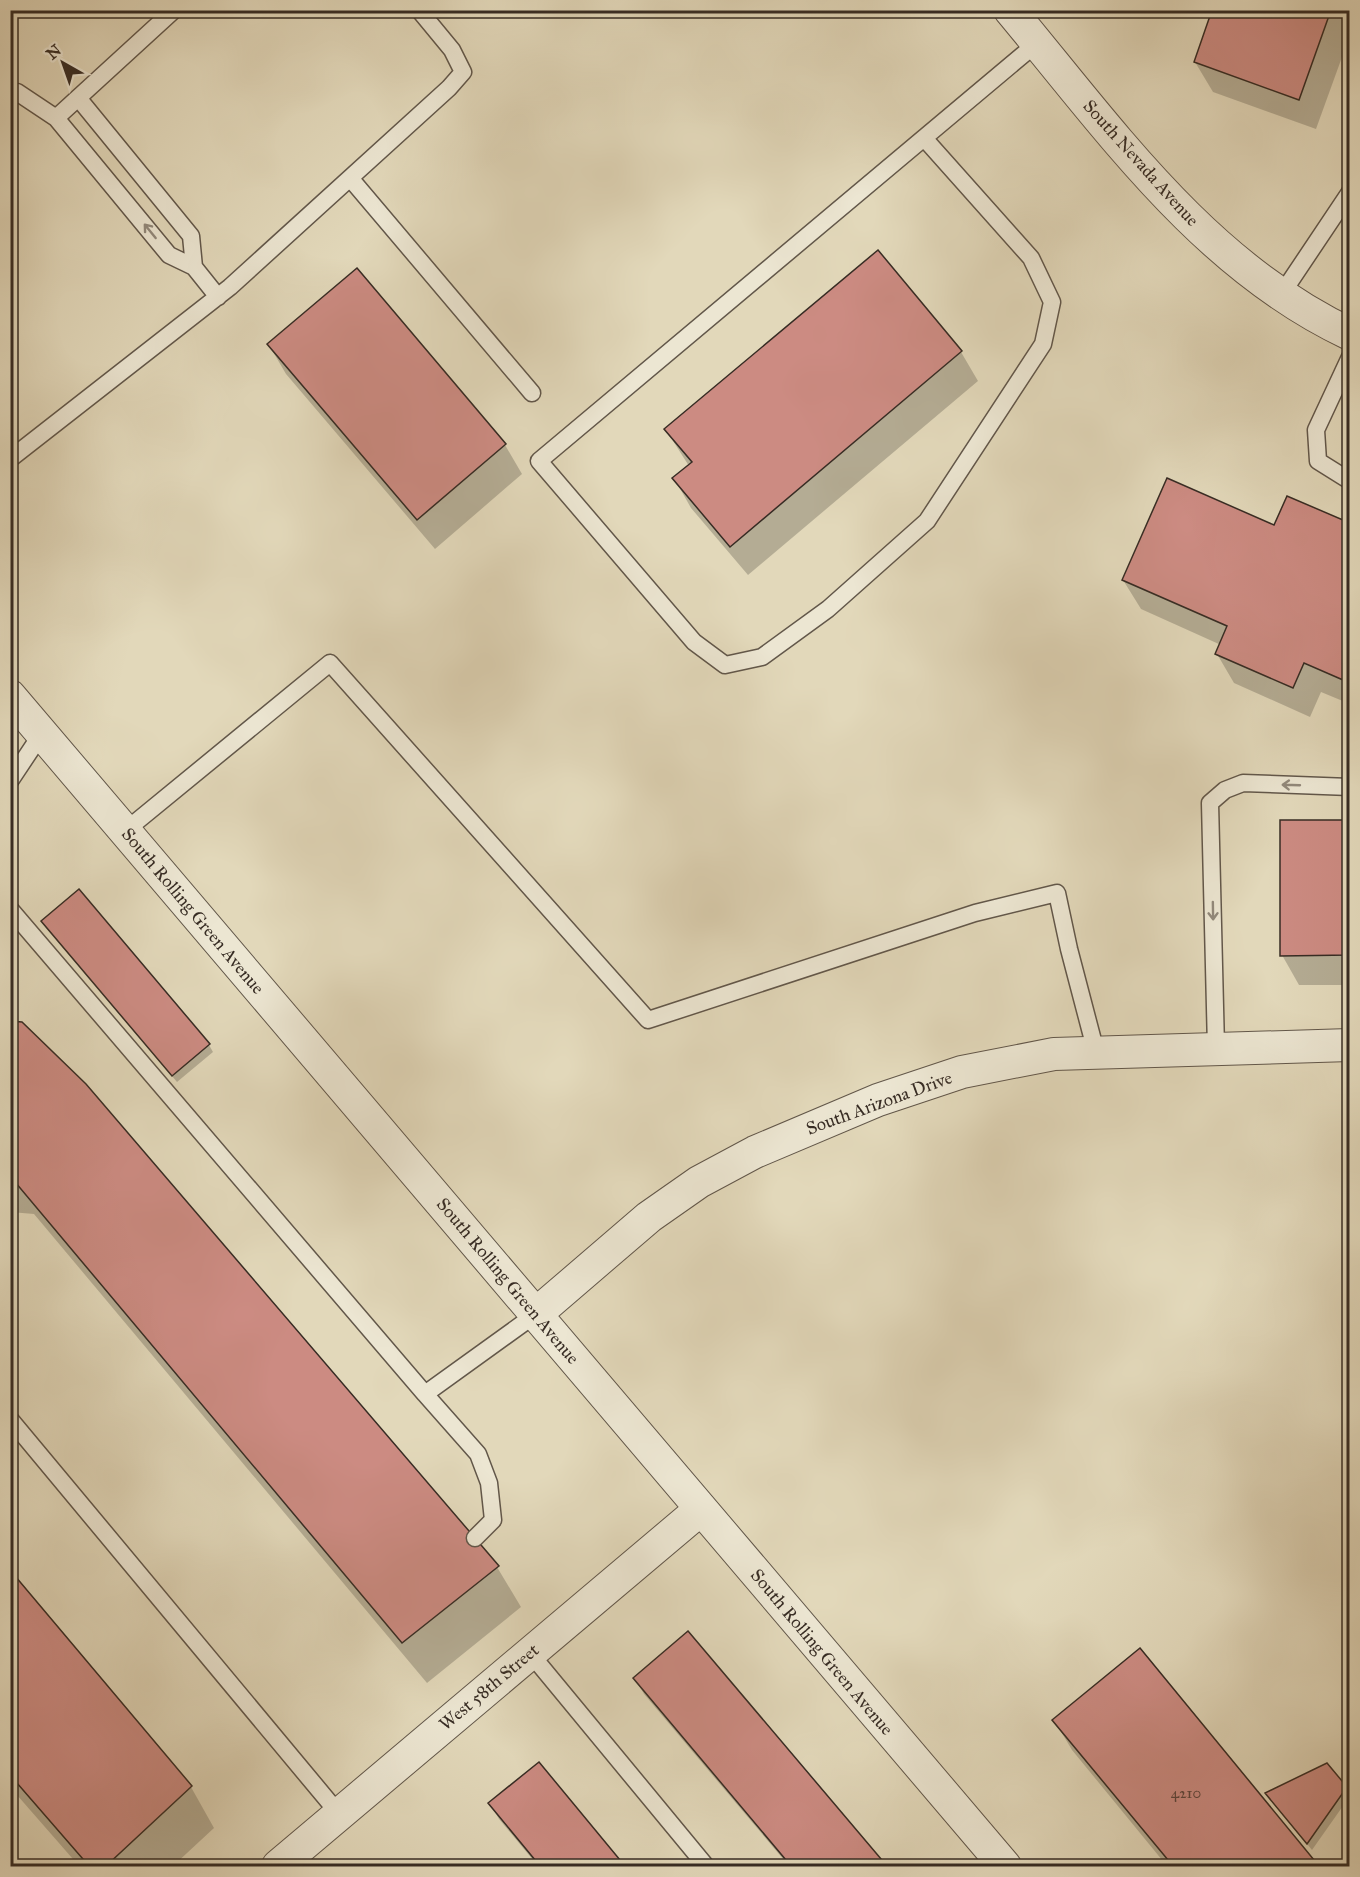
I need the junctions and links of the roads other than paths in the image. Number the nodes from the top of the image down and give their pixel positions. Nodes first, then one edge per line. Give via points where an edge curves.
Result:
1 (174, 10) edge
2 (419, 10) edge
3 (1010, 10) edge
4 (1037, 43) junction
5 (10, 93) edge
6 (79, 99) junction
7 (56, 118) junction
8 (924, 138) junction
9 (350, 178) junction
10 (1350, 192) edge
11 (194, 267) junction
12 (1281, 295) junction
13 (219, 297) junction
14 (1350, 334) edge
15 (1350, 357) edge
16 (532, 393) dead end
17 (10, 459) edge
18 (1350, 481) edge
19 (10, 696) edge
20 (42, 733) junction
21 (10, 781) edge
22 (1350, 787) edge
23 (125, 831) junction
24 (10, 909) edge
25 (1350, 1045) edge
26 (1216, 1048) junction
27 (1096, 1052) junction
28 (536, 1314) junction
29 (425, 1394) junction
30 (10, 1419) edge
31 (701, 1509) junction
32 (475, 1538) dead end
33 (530, 1653) junction
34 (339, 1814) junction
35 (278, 1866) edge
36 (706, 1866) edge
37 (1005, 1866) edge

1 - 6 lane
2 - 9 lane via 452,50 463,72
3 - 4 street, South Nevada Avenue
4 - 8 lane
4 - 12 street, South Nevada Avenue via 1156,184 1206,236
5 - 7 lane via 17,92
6 - 7 lane
6 - 11 lane via 191,236
11 -> 7 lane via 169,255
8 - 8 lane via 539,461 694,642 725,665 762,657 828,609 927,521 1043,344 1052,302 1031,258
9 - 13 lane
9 - 16 lane
10 - 12 lane
11 - 13 lane
12 - 14 street, South Nevada Avenue
13 - 17 lane
15 - 18 lane via 1316,430 1318,461
19 - 20 street, South Rolling Green Avenue
20 - 21 lane
20 - 23 street, South Rolling Green Avenue
22 -> 26 lane via 1243,783 1210,802
23 - 27 lane via 330,663 648,1020 975,913 1057,893
23 - 28 street, South Rolling Green Avenue
24 - 29 lane
25 - 26 street, South Arizona Drive
26 - 27 street, South Arizona Drive
27 - 28 street, South Arizona Drive via 1054,1054 962,1072 878,1100 755,1152 699,1182 649,1217
28 - 29 lane
28 - 31 street, South Rolling Green Avenue
29 - 32 lane via 478,1454 489,1483 493,1520
30 - 34 lane
31 - 33 street, West 58th Street
31 - 37 street, South Rolling Green Avenue
33 - 34 street, West 58th Street
33 - 36 lane
34 - 35 street, West 58th Street

